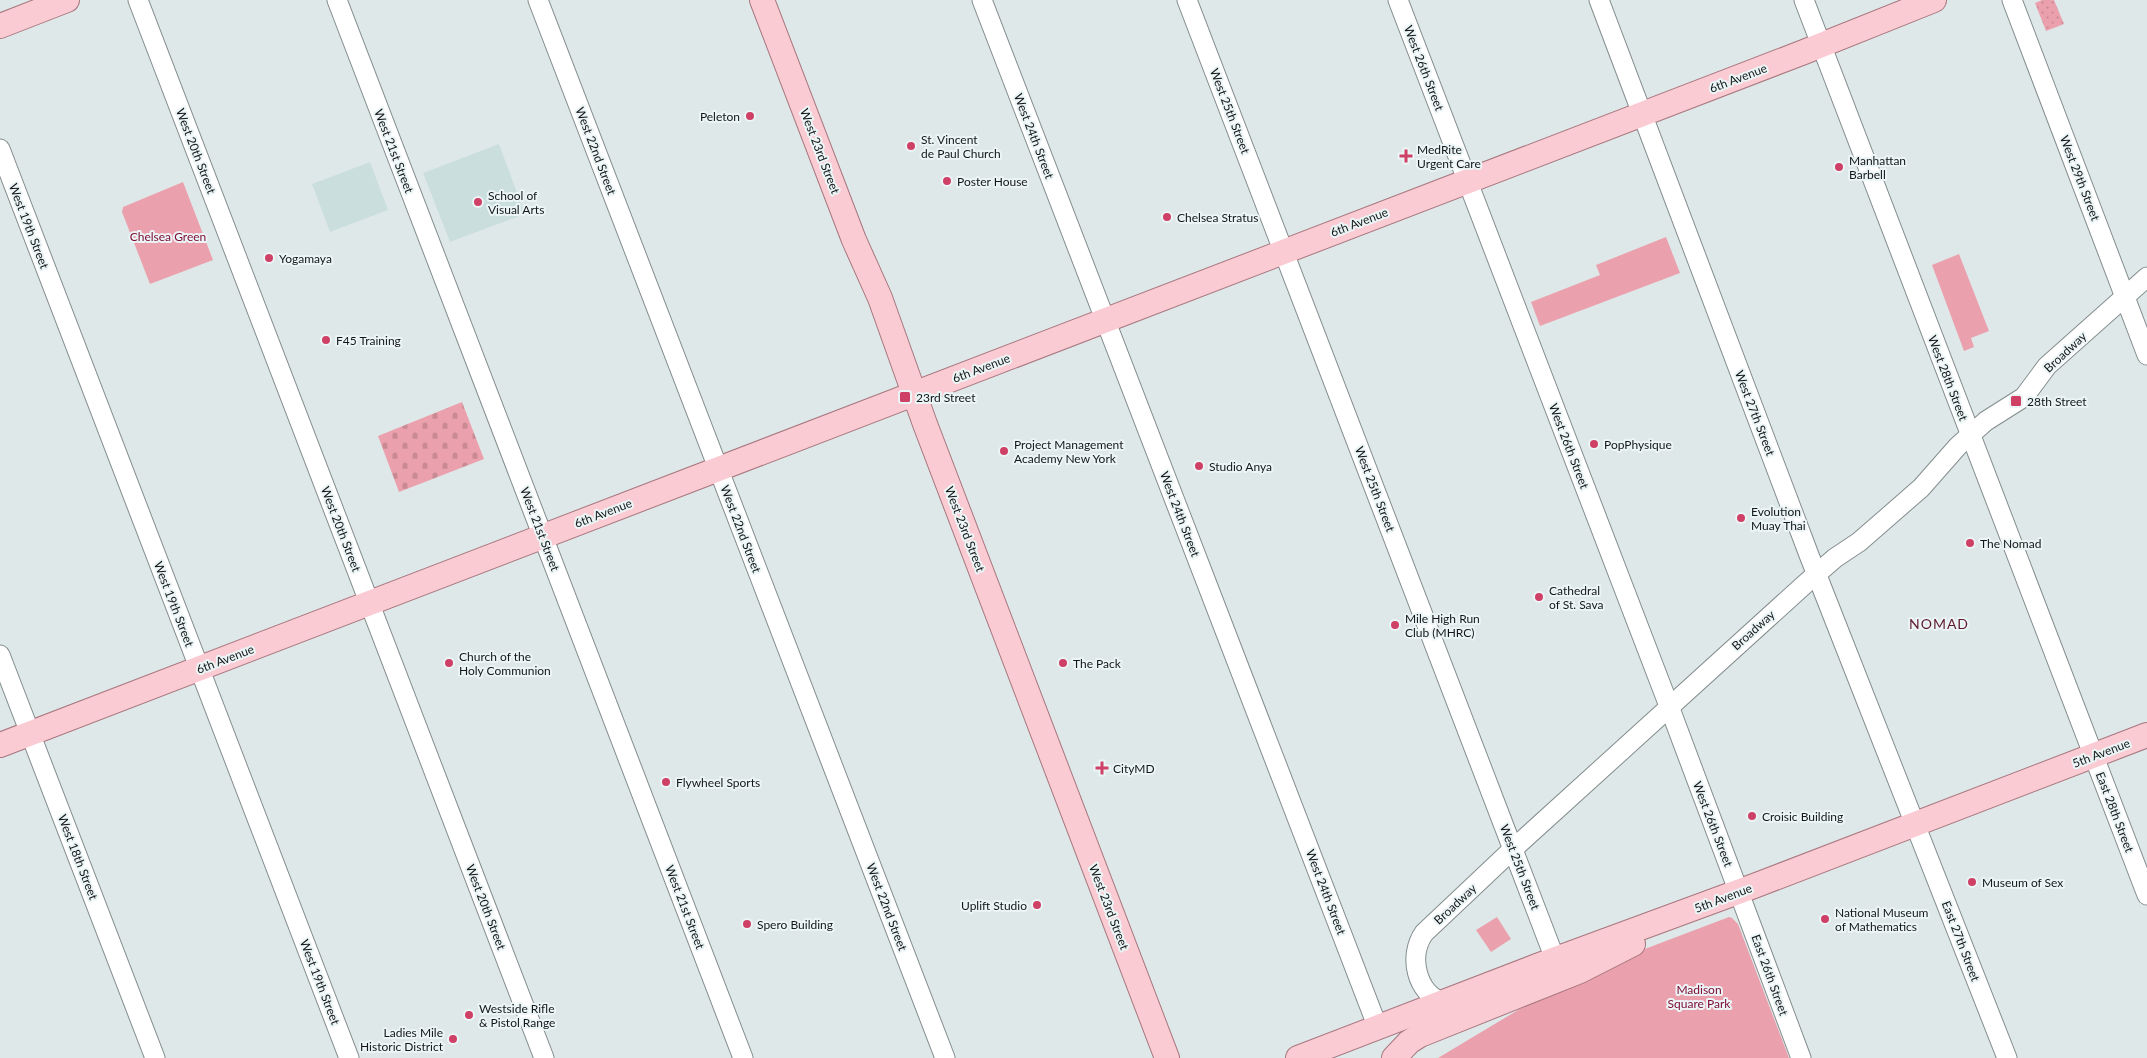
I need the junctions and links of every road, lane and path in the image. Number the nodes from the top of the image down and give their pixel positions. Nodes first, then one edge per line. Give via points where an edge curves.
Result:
1 (67, 0) edge
2 (138, 0) edge
3 (337, 0) edge
4 (538, 0) edge
5 (762, 0) edge
6 (982, 0) edge
7 (1187, 0) edge
8 (1398, 0) edge
9 (1599, 0) edge
10 (1804, 0) edge
11 (1934, 0) edge
12 (2012, 0) edge
13 (0, 26) edge
14 (1821, 45) junction
15 (1642, 114) junction
16 (0, 149) edge
17 (1468, 181) junction
18 (1284, 251) junction
19 (2147, 277) edge
20 (2125, 297) junction
21 (1105, 320) junction
22 (2147, 355) edge
23 (914, 394) junction
24 (1970, 436) junction
25 (718, 469) junction
26 (542, 536) junction
27 (1816, 574) junction
28 (369, 603) junction
29 (0, 655) edge
30 (199, 669) junction
31 (1669, 706) junction
32 (30, 734) junction
33 (2147, 735) edge
34 (0, 745) edge
35 (2093, 756) junction
36 (1916, 824) junction
37 (1513, 849) junction
38 (1739, 892) junction
39 (2147, 895) edge
40 (1559, 968) junction
41 (1444, 1003) junction
42 (1378, 1028) junction
43 (155, 1058) edge
44 (349, 1058) edge
45 (544, 1058) edge
46 (742, 1058) edge
47 (945, 1058) edge
48 (1167, 1058) edge
49 (1298, 1058) edge
50 (1394, 1058) edge
51 (1801, 1058) edge
52 (2007, 1058) edge

1 - 13 main road
2 - 28 street, West 20th Street
3 - 26 street, West 21st Street
4 - 25 street, West 22nd Street
5 - 23 main road, West 23rd Street via 854,240 880,298
6 - 21 street, West 24th Street
7 - 18 street, West 25th Street
8 - 17 street, West 26th Street
9 - 15 street, West 27th Street
10 - 14 street, West 28th Street
11 - 14 main road, 6th Avenue
12 - 20 street, West 29th Street
14 - 15 main road, 6th Avenue
14 - 24 street, West 28th Street
15 - 17 main road, 6th Avenue
15 - 27 street, West 27th Street
16 - 30 street, West 19th Street
17 - 18 main road, 6th Avenue
17 - 31 street, West 26th Street
18 - 21 main road, 6th Avenue
18 - 37 street, West 25th Street
19 - 20 street, Broadway
20 - 22 street, West 29th Street
20 - 24 street, Broadway via 2047,366 2024,397 1986,421
21 - 23 main road, 6th Avenue
21 - 42 street, West 24th Street
23 - 25 main road, 6th Avenue
23 - 48 main road, West 23rd Street
24 - 27 street, Broadway via 1921,488
24 - 35 street, West 28th Street
25 - 26 main road, 6th Avenue
25 - 47 street, West 22nd Street
26 - 28 main road, 6th Avenue
26 - 46 street, West 21st Street
27 - 31 street, Broadway
27 - 36 street, West 27th Street
28 - 30 main road, 6th Avenue
28 - 45 street, West 20th Street
29 - 32 street, West 18th Street
30 - 32 main road, 6th Avenue
30 - 44 street, West 19th Street
31 - 37 street, Broadway
31 - 38 street, West 26th Street
32 - 34 main road, 6th Avenue
32 - 43 street, West 18th Street
33 - 35 main road, 5th Avenue
35 - 36 main road, 5th Avenue
35 - 39 street, East 28th Street
36 - 38 main road, 5th Avenue
36 - 52 street, East 27th Street
37 - 40 street, West 25th Street
37 - 41 street, Broadway via 1428,929 1418,943 1416,961 1420,980 1429,995
38 - 40 main road, 5th Avenue
38 - 51 street, East 26th Street
40 - 41 main road, 5th Avenue
40 - 50 main road via 1420,1034
41 - 42 main road, 5th Avenue
42 - 49 main road, 5th Avenue

